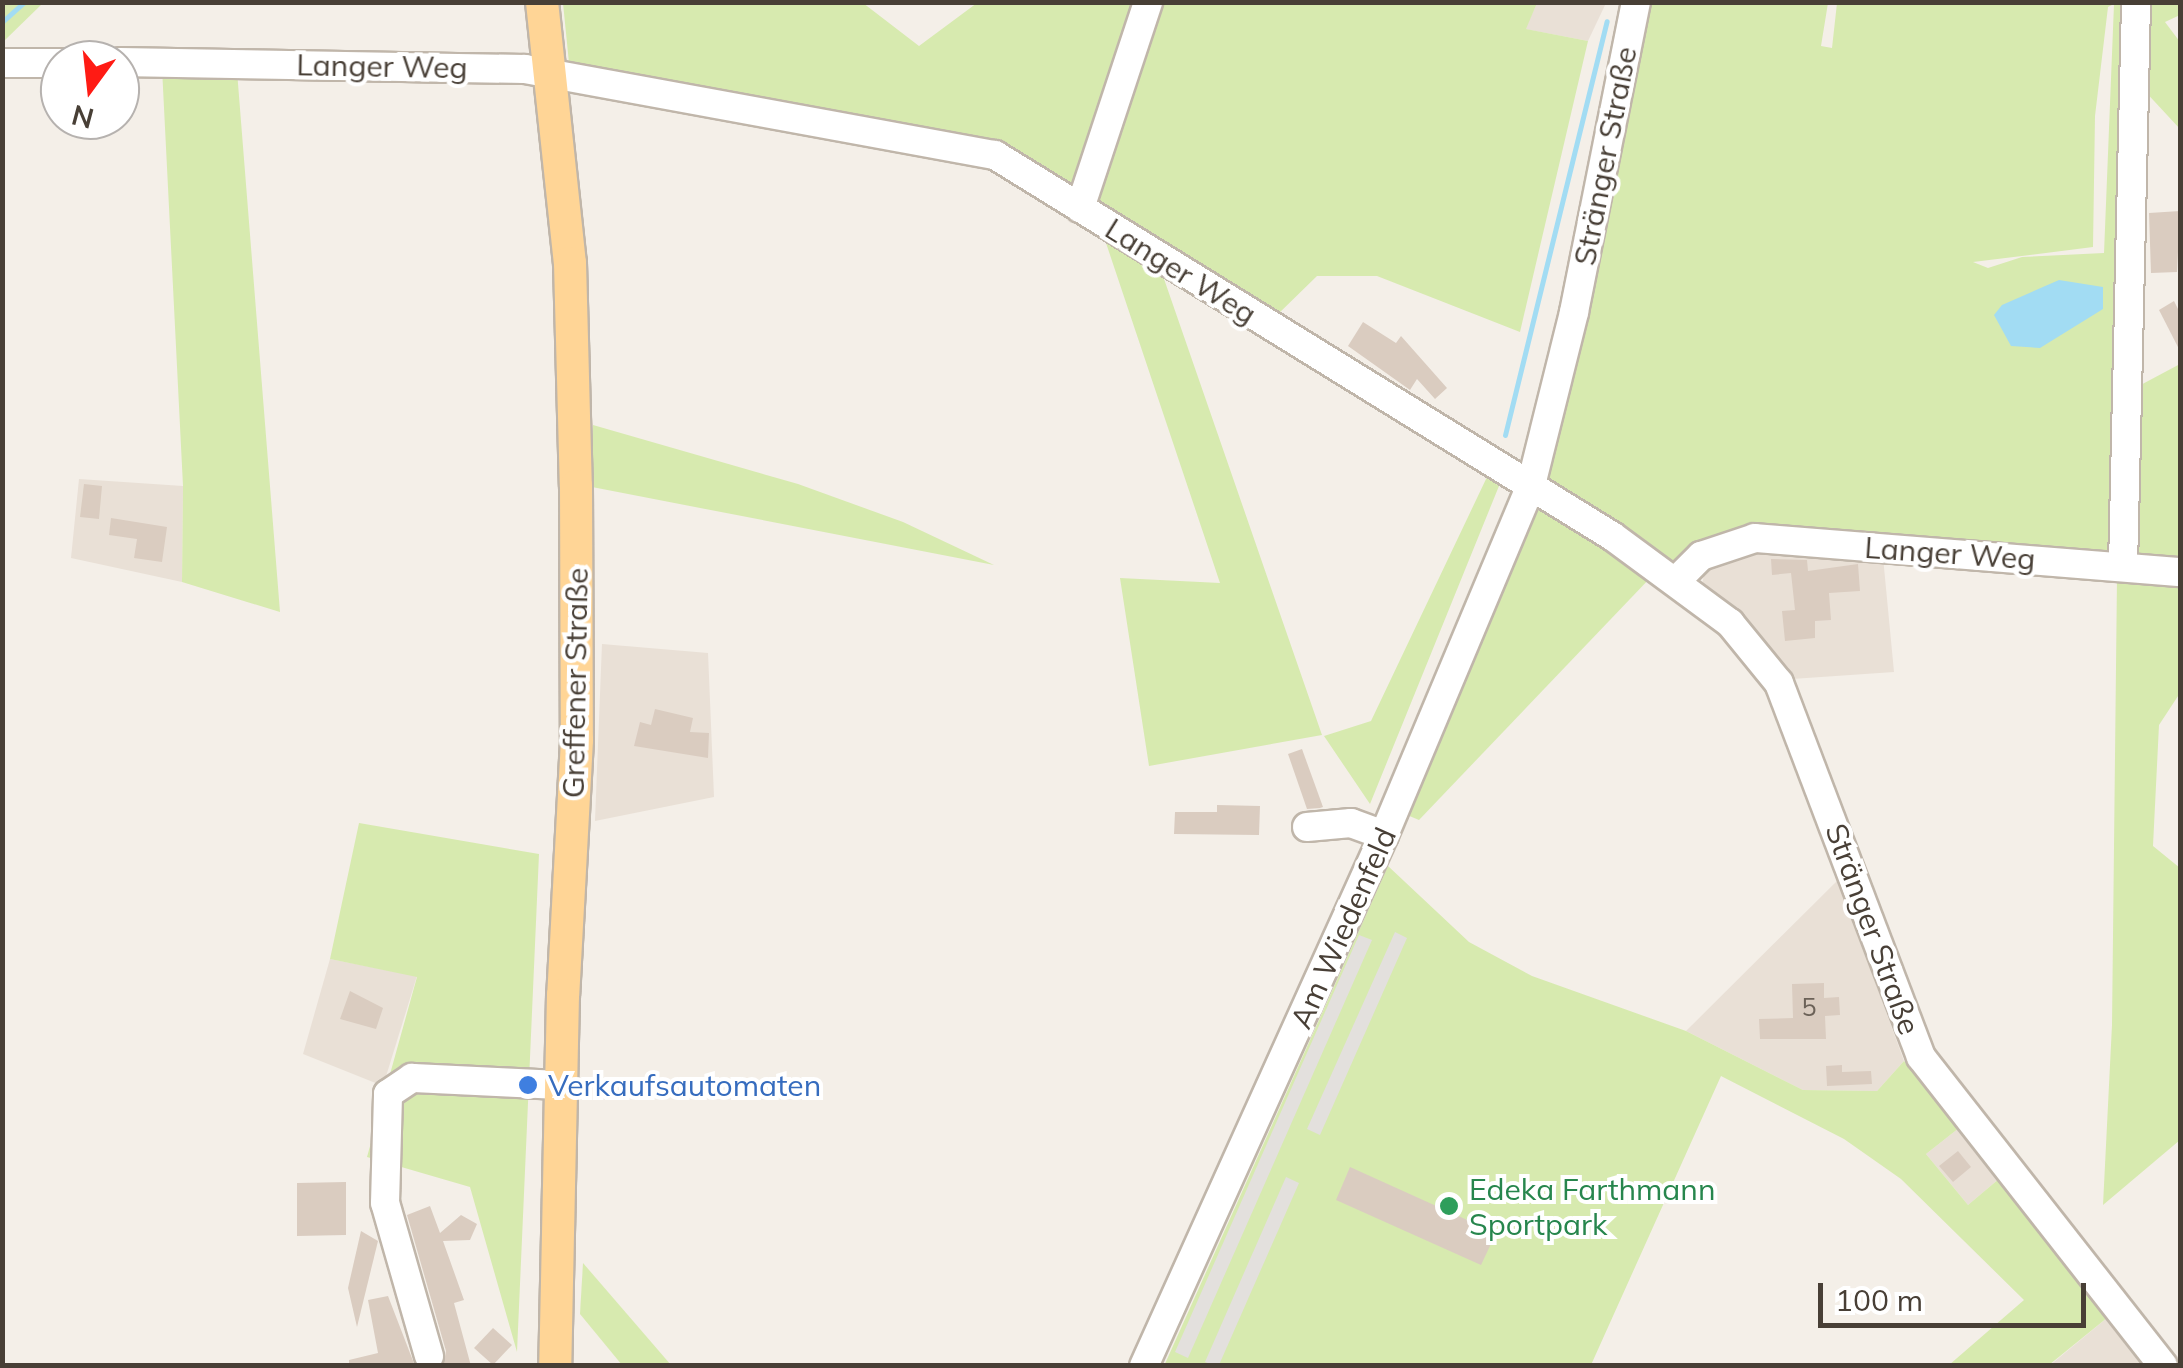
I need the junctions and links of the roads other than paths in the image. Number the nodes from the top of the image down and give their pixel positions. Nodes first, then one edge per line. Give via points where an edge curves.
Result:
1 (542, 2) edge
2 (1148, 2) edge
3 (1636, 2) edge
4 (2136, 2) edge
5 (40, 62) edge
6 (140, 62) edge
7 (2, 63) edge
8 (551, 75) junction
9 (1080, 208) junction
10 (1531, 485) junction
11 (2124, 566) junction
12 (2180, 572) edge
13 (1678, 579) junction
14 (1307, 827) dead end
15 (1384, 835) junction
16 (561, 1085) junction
17 (429, 1356) dead end
18 (555, 1366) edge
19 (1144, 1366) edge
20 (2163, 1366) edge

1 - 8 main road, Greffener Straße
2 - 9 street
3 - 10 street, Stränger Straße via 1574,312
4 - 11 street
5 - 7 street
6 - 8 street, Langer Weg via 526,69
8 - 9 street, Langer Weg via 995,156
8 - 16 main road, Greffener Straße via 570,263 576,486 577,740
9 - 10 street, Langer Weg
10 - 13 street, Langer Weg
10 - 15 street, Am Wiedenfeld
11 - 12 street, Langer Weg
11 - 13 street, Langer Weg via 1756,538 1702,556
13 - 20 street, Stränger Straße via 1730,622 1779,683 1920,1057
14 - 15 street via 1351,824
15 - 19 street, Am Wiedenfeld
16 - 17 street via 412,1078 388,1094 385,1203
16 - 18 main road, Greffener Straße

